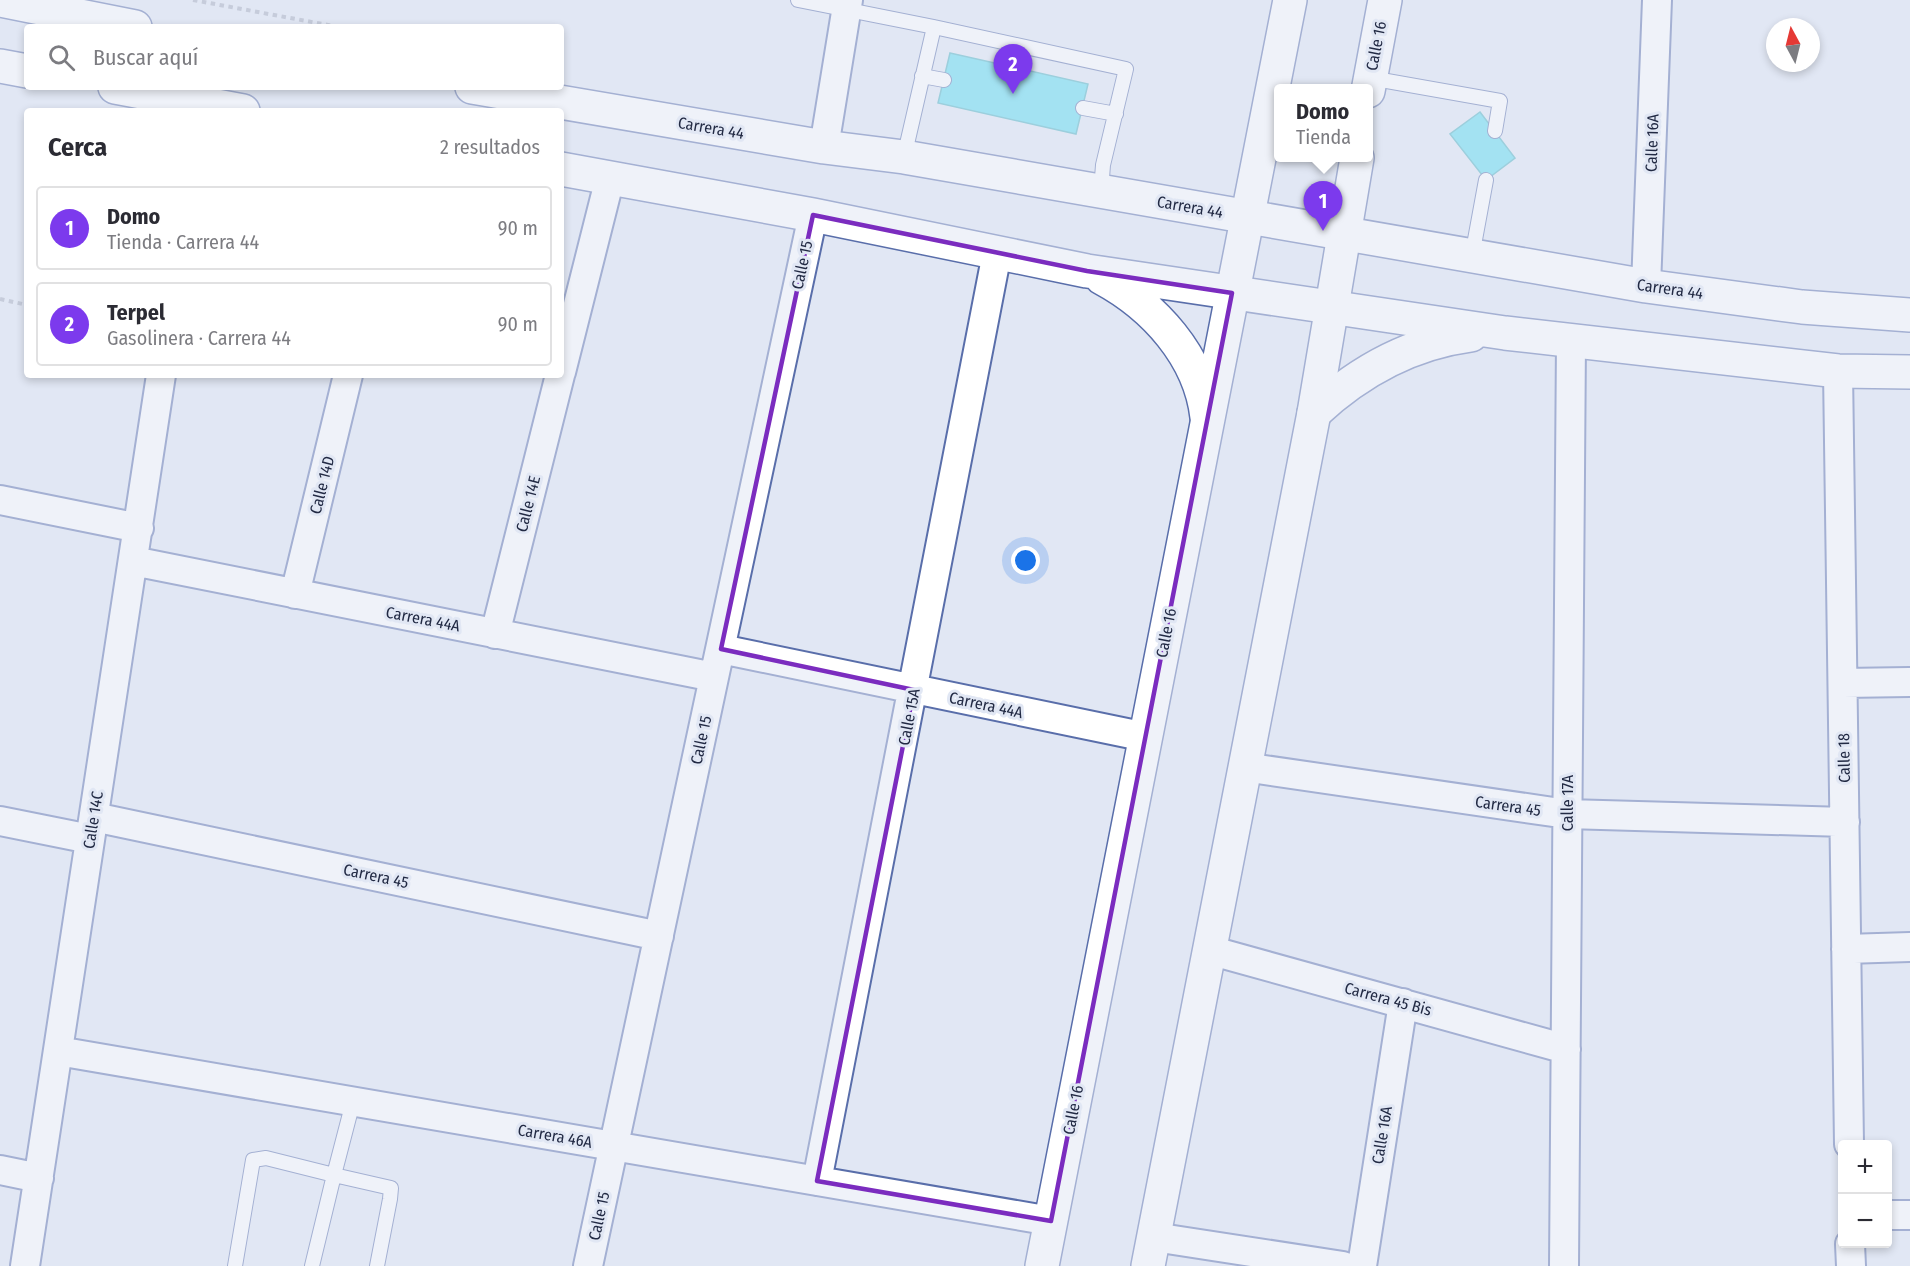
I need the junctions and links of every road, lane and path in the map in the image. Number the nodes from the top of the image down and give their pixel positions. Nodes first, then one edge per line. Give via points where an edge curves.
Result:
1 (0, 0) edge
2 (193, 0) edge
3 (798, 0) edge
4 (1290, 0) edge
5 (1385, 0) edge
6 (1658, 0) edge
7 (847, 6) edge
8 (120, 24) edge
9 (323, 24) edge
10 (933, 27) junction
11 (0, 66) edge
12 (24, 70) edge
13 (922, 76) junction
14 (944, 80) dead end
15 (1369, 84) edge
16 (1373, 85) edge
17 (134, 90) edge
18 (490, 90) edge
19 (205, 101) edge
20 (232, 108) edge
21 (1083, 108) dead end
22 (1116, 114) junction
23 (1495, 131) dead end
24 (824, 147) junction
25 (904, 158) junction
26 (1356, 162) edge
27 (564, 170) edge
28 (610, 178) junction
29 (1486, 180) dead end
30 (1101, 191) junction
31 (813, 215) junction
32 (1247, 217) junction
33 (1344, 233) junction
34 (997, 253) junction
35 (1472, 256) junction
36 (1087, 271) junction
37 (1646, 286) junction
38 (1232, 292) junction
39 (0, 299) edge
40 (24, 303) edge
41 (1332, 308) junction
42 (1910, 315) edge
43 (1505, 333) junction
44 (1571, 340) junction
45 (564, 362) edge
46 (1838, 371) junction
47 (1910, 372) edge
48 (161, 378) edge
49 (347, 378) edge
50 (560, 378) edge
51 (1314, 413) junction
52 (1207, 417) junction
53 (0, 500) edge
54 (139, 528) junction
55 (133, 561) junction
56 (296, 594) junction
57 (495, 634) junction
58 (721, 649) junction
59 (714, 677) junction
60 (1910, 682) edge
61 (1843, 683) junction
62 (914, 690) junction
63 (1146, 738) junction
64 (1244, 767) junction
65 (1567, 814) junction
66 (0, 821) edge
67 (1845, 822) junction
68 (92, 828) junction
69 (659, 936) junction
70 (1910, 948) edge
71 (1846, 949) junction
72 (1209, 950) junction
73 (1402, 1003) junction
74 (1566, 1049) junction
75 (58, 1051) junction
76 (353, 1102) junction
77 (1849, 1140) edge
78 (614, 1146) junction
79 (0, 1170) edge
80 (334, 1175) junction
81 (39, 1178) junction
82 (817, 1181) junction
83 (1892, 1215) edge
84 (1910, 1215) edge
85 (1051, 1221) junction
86 (1850, 1248) edge
87 (1151, 1252) edge
88 (25, 1266) edge
89 (235, 1266) edge
90 (312, 1266) edge
91 (377, 1266) edge
92 (588, 1266) edge
93 (1042, 1266) edge
94 (1343, 1266) edge
95 (1362, 1266) edge
96 (1564, 1266) edge
97 (1851, 1266) edge

1 - 8 main road
2 - 9 path
3 - 7 lane
4 - 32 main road, Calle 16
5 - 15 main road, Calle 16
6 - 37 street, Calle 16A
7 - 10 lane
7 - 24 street
10 - 13 lane
10 - 22 lane via 1126,69
11 - 12 main road
13 - 14 lane
13 - 25 lane
16 - 23 lane via 1500,101
17 - 19 main road
18 - 24 main road, Carrera 44
19 - 20 main road
21 - 22 lane
22 - 30 lane
24 - 25 main road, Carrera 44
25 - 30 main road, Carrera 44
26 - 33 main road
27 - 28 main road
28 - 31 main road
28 - 45 street, Calle 14E
29 - 35 lane
30 - 32 main road, Carrera 44
31 - 34 main road
31 - 58 street, Calle 15
32 - 33 main road, Carrera 44
32 - 38 main road, Calle 16
33 - 35 main road, Carrera 44
33 - 41 main road
34 - 36 main road
34 - 62 street, Calle 15A
35 - 37 main road, Carrera 44
36 - 38 main road
36 - 52 main road via 1130,295 1166,329 1193,371
37 - 42 main road, Carrera 44 via 1802,307
38 - 41 main road
38 - 52 main road, Calle 16
39 - 40 path
41 - 43 main road
41 - 51 main road
43 - 44 main road
43 - 51 main road via 1463,336 1402,353 1346,384
44 - 46 main road
44 - 65 street, Calle 17A
46 - 47 main road
46 - 61 street, Calle 18
48 - 54 street, Calle 14C
49 - 56 street, Calle 14D
50 - 57 street, Calle 14E
51 - 64 main road
52 - 63 main road, Calle 16
53 - 54 street
54 - 55 street, Calle 14C
55 - 56 street, Carrera 44A
55 - 68 street, Calle 14C
56 - 57 street, Carrera 44A
57 - 59 street, Carrera 44A
58 - 59 street, Calle 15
58 - 62 street, Carrera 44A
59 - 69 street, Calle 15
60 - 61 street
61 - 67 street, Calle 18
62 - 63 street, Carrera 44A
62 - 82 street, Calle 15A
63 - 85 main road, Calle 16
64 - 65 street, Carrera 45
64 - 72 main road
65 - 67 street, Carrera 45
65 - 74 street, Calle 17A
66 - 68 street, Carrera 45
67 - 71 street, Calle 18
68 - 69 street, Carrera 45
68 - 75 street, Calle 14C
69 - 78 street, Calle 15
70 - 71 street
71 - 77 street, Calle 18
72 - 73 street, Carrera 45 Bis
72 - 87 main road
73 - 74 street, Carrera 45 Bis
73 - 95 street, Calle 16A
74 - 96 street, Calle 17A
75 - 76 street, Carrera 46A
75 - 81 street, Calle 14C
76 - 78 street, Carrera 46A
76 - 80 lane
78 - 82 street, Carrera 46A
78 - 92 street, Calle 15
79 - 81 street
80 - 89 lane via 266,1158 253,1160
80 - 90 lane
80 - 91 lane via 390,1188
81 - 88 street, Calle 14C
82 - 85 street, Carrera 46A
83 - 84 street
85 - 93 main road, Calle 16
86 - 97 street
87 - 94 street

